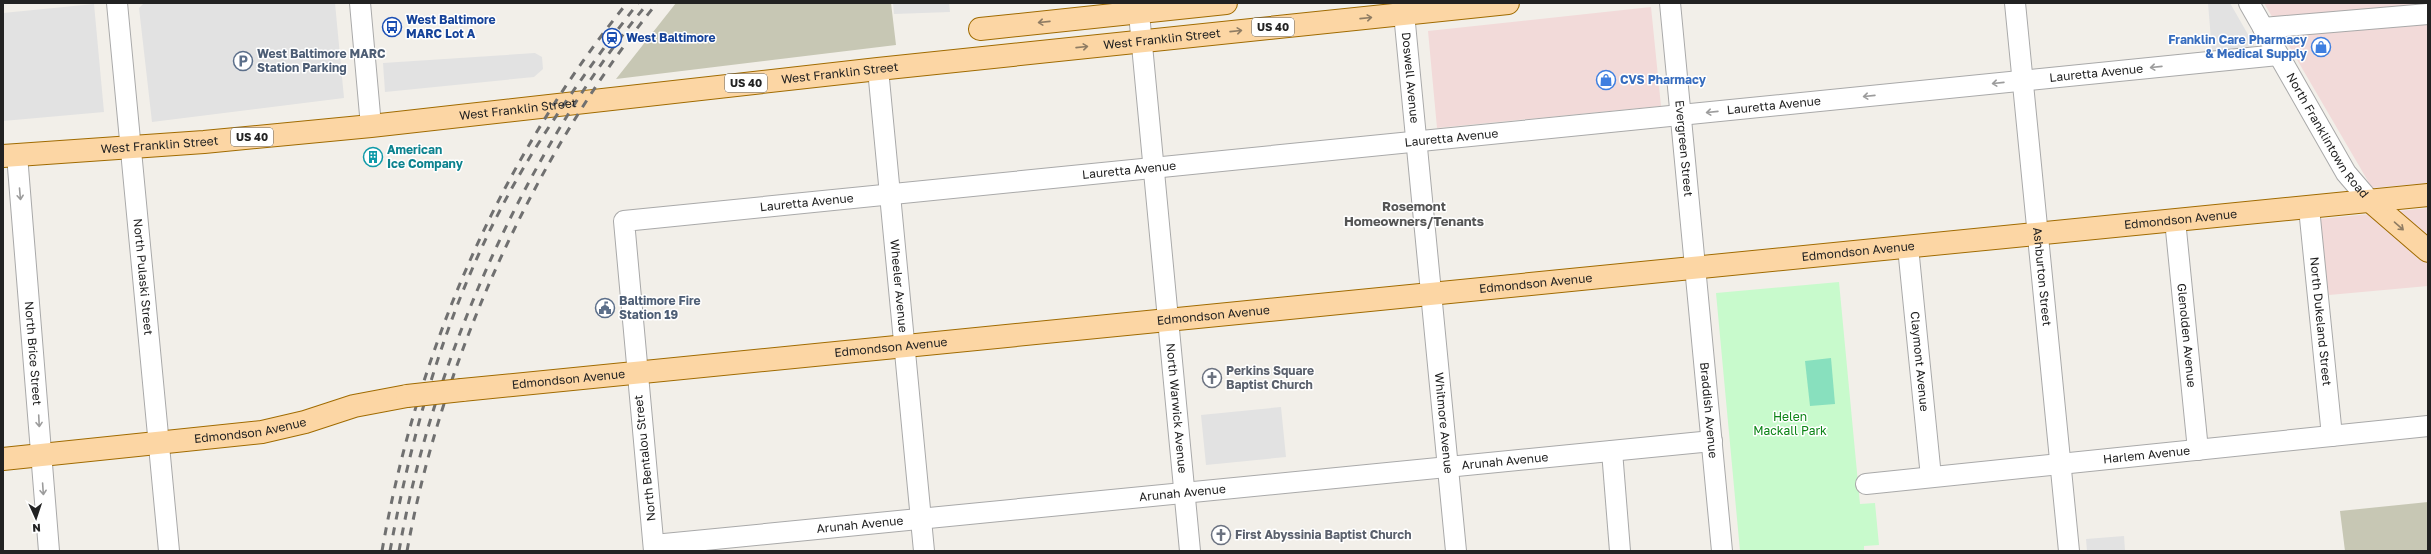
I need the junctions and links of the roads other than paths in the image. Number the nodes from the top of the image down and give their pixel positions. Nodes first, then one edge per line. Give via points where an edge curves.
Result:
1 (117, 3) edge
2 (360, 3) edge
3 (1226, 3) edge
4 (1508, 3) edge
5 (1670, 3) edge
6 (2015, 3) edge
7 (2249, 3) edge
8 (1196, 4) edge
9 (1138, 8) edge
10 (1404, 8) edge
11 (2428, 14) edge
12 (2263, 28) junction
13 (980, 29) dead end
14 (1142, 41) junction
15 (2278, 55) junction
16 (1002, 56) junction
17 (878, 69) junction
18 (2023, 80) junction
19 (1681, 115) junction
20 (371, 126) junction
21 (1416, 141) junction
22 (132, 147) junction
23 (10, 156) edge
24 (1154, 167) junction
25 (890, 194) junction
26 (2428, 195) edge
27 (2370, 201) junction
28 (2309, 208) junction
29 (2175, 220) junction
30 (624, 221) joint
31 (2038, 234) junction
32 (1908, 247) junction
33 (2428, 251) edge
34 (1696, 269) junction
35 (1431, 295) junction
36 (1168, 320) junction
37 (904, 348) junction
38 (637, 373) junction
39 (2428, 426) edge
40 (2332, 436) junction
41 (1712, 441) junction
42 (159, 443) junction
43 (2198, 450) junction
44 (1612, 451) junction
45 (40, 455) junction
46 (3, 458) edge
47 (2060, 464) junction
48 (1448, 467) junction
49 (1931, 477) junction
50 (1866, 484) dead end
51 (1184, 493) junction
52 (921, 519) junction
53 (654, 548) edge
54 (49, 551) edge
55 (169, 551) edge
56 (924, 551) edge
57 (1190, 551) edge
58 (1456, 551) edge
59 (1620, 551) edge
60 (1722, 551) edge
61 (2069, 551) edge

1 - 22 street, North Pulaski Street
2 - 20 street
3 - 8 main road
4 - 10 main road, West Franklin Street / US 40
5 - 19 street, Evergreen Street
6 - 18 street, Ashburton Street
7 - 12 street, North Franklintown Road
8 - 9 main road
9 -> 13 main road
9 - 14 street, North Warwick Avenue
9 - 16 main road via 1123,22 1032,41
14 -> 10 main road, West Franklin Street / US 40
10 - 21 street, Doswell Avenue
11 - 12 street
12 - 15 street, North Franklintown Road
16 -> 14 main road, West Franklin Street / US 40
14 - 24 street, North Warwick Avenue
15 -> 18 street, Lauretta Avenue
15 - 27 street, North Franklintown Road via 2346,172
16 - 17 main road, West Franklin Street / US 40
17 - 20 main road, West Franklin Street / US 40
17 - 25 street, Wheeler Avenue
18 -> 19 street, Lauretta Avenue
18 - 31 street, Ashburton Street
19 - 21 street, Lauretta Avenue
19 - 34 street, Evergreen Street
20 - 22 main road, West Franklin Street / US 40
21 - 24 street, Lauretta Avenue
21 - 35 street, Doswell Avenue
22 - 23 main road, West Franklin Street / US 40
22 - 42 street, North Pulaski Street
23 -> 45 street, North Brice Street via 37,388
24 - 25 street, Lauretta Avenue
24 - 36 street, North Warwick Avenue
25 - 30 street, Lauretta Avenue
25 - 37 street, Wheeler Avenue
26 - 27 main road, Edmondson Avenue
27 - 28 main road, Edmondson Avenue
27 -> 33 main road, North Franklintown Road
28 - 29 main road, Edmondson Avenue
28 - 40 street, North Dukeland Street
29 - 31 main road, Edmondson Avenue
29 - 43 street, Glenolden Avenue
30 - 38 street, North Bentalou Street
31 - 32 main road, Edmondson Avenue
31 - 47 street, Ashburton Street
32 - 34 main road, Edmondson Avenue
32 - 49 street, Claymont Avenue
34 - 35 main road, Edmondson Avenue
34 - 41 street, Braddish Avenue
35 - 36 main road, Edmondson Avenue
35 - 48 street, Whitmore Avenue
36 - 37 main road, Edmondson Avenue
36 - 51 street, North Warwick Avenue
37 - 38 main road, Edmondson Avenue
37 - 52 street, Wheeler Avenue
38 - 42 main road, Edmondson Avenue, bridge via 407,396 354,406 262,432
38 - 53 street, North Bentalou Street
39 - 40 street, Harlem Avenue
40 - 43 street, Harlem Avenue
41 - 44 street, Arunah Avenue
41 - 60 street, Braddish Avenue
42 - 45 main road, Edmondson Avenue
42 - 55 street, North Pulaski Street
43 - 47 street, Harlem Avenue
44 - 48 street, Arunah Avenue
44 - 59 street
45 - 46 main road, Edmondson Avenue
45 -> 54 street, North Brice Street
47 - 49 street, Harlem Avenue
47 - 61 street, Ashburton Street
48 - 51 street, Arunah Avenue
48 - 58 street, Whitmore Avenue
49 - 50 street, Harlem Avenue
51 - 52 street, Arunah Avenue
51 - 57 street, North Warwick Avenue
52 - 53 street, Arunah Avenue
52 - 56 street, Wheeler Avenue

